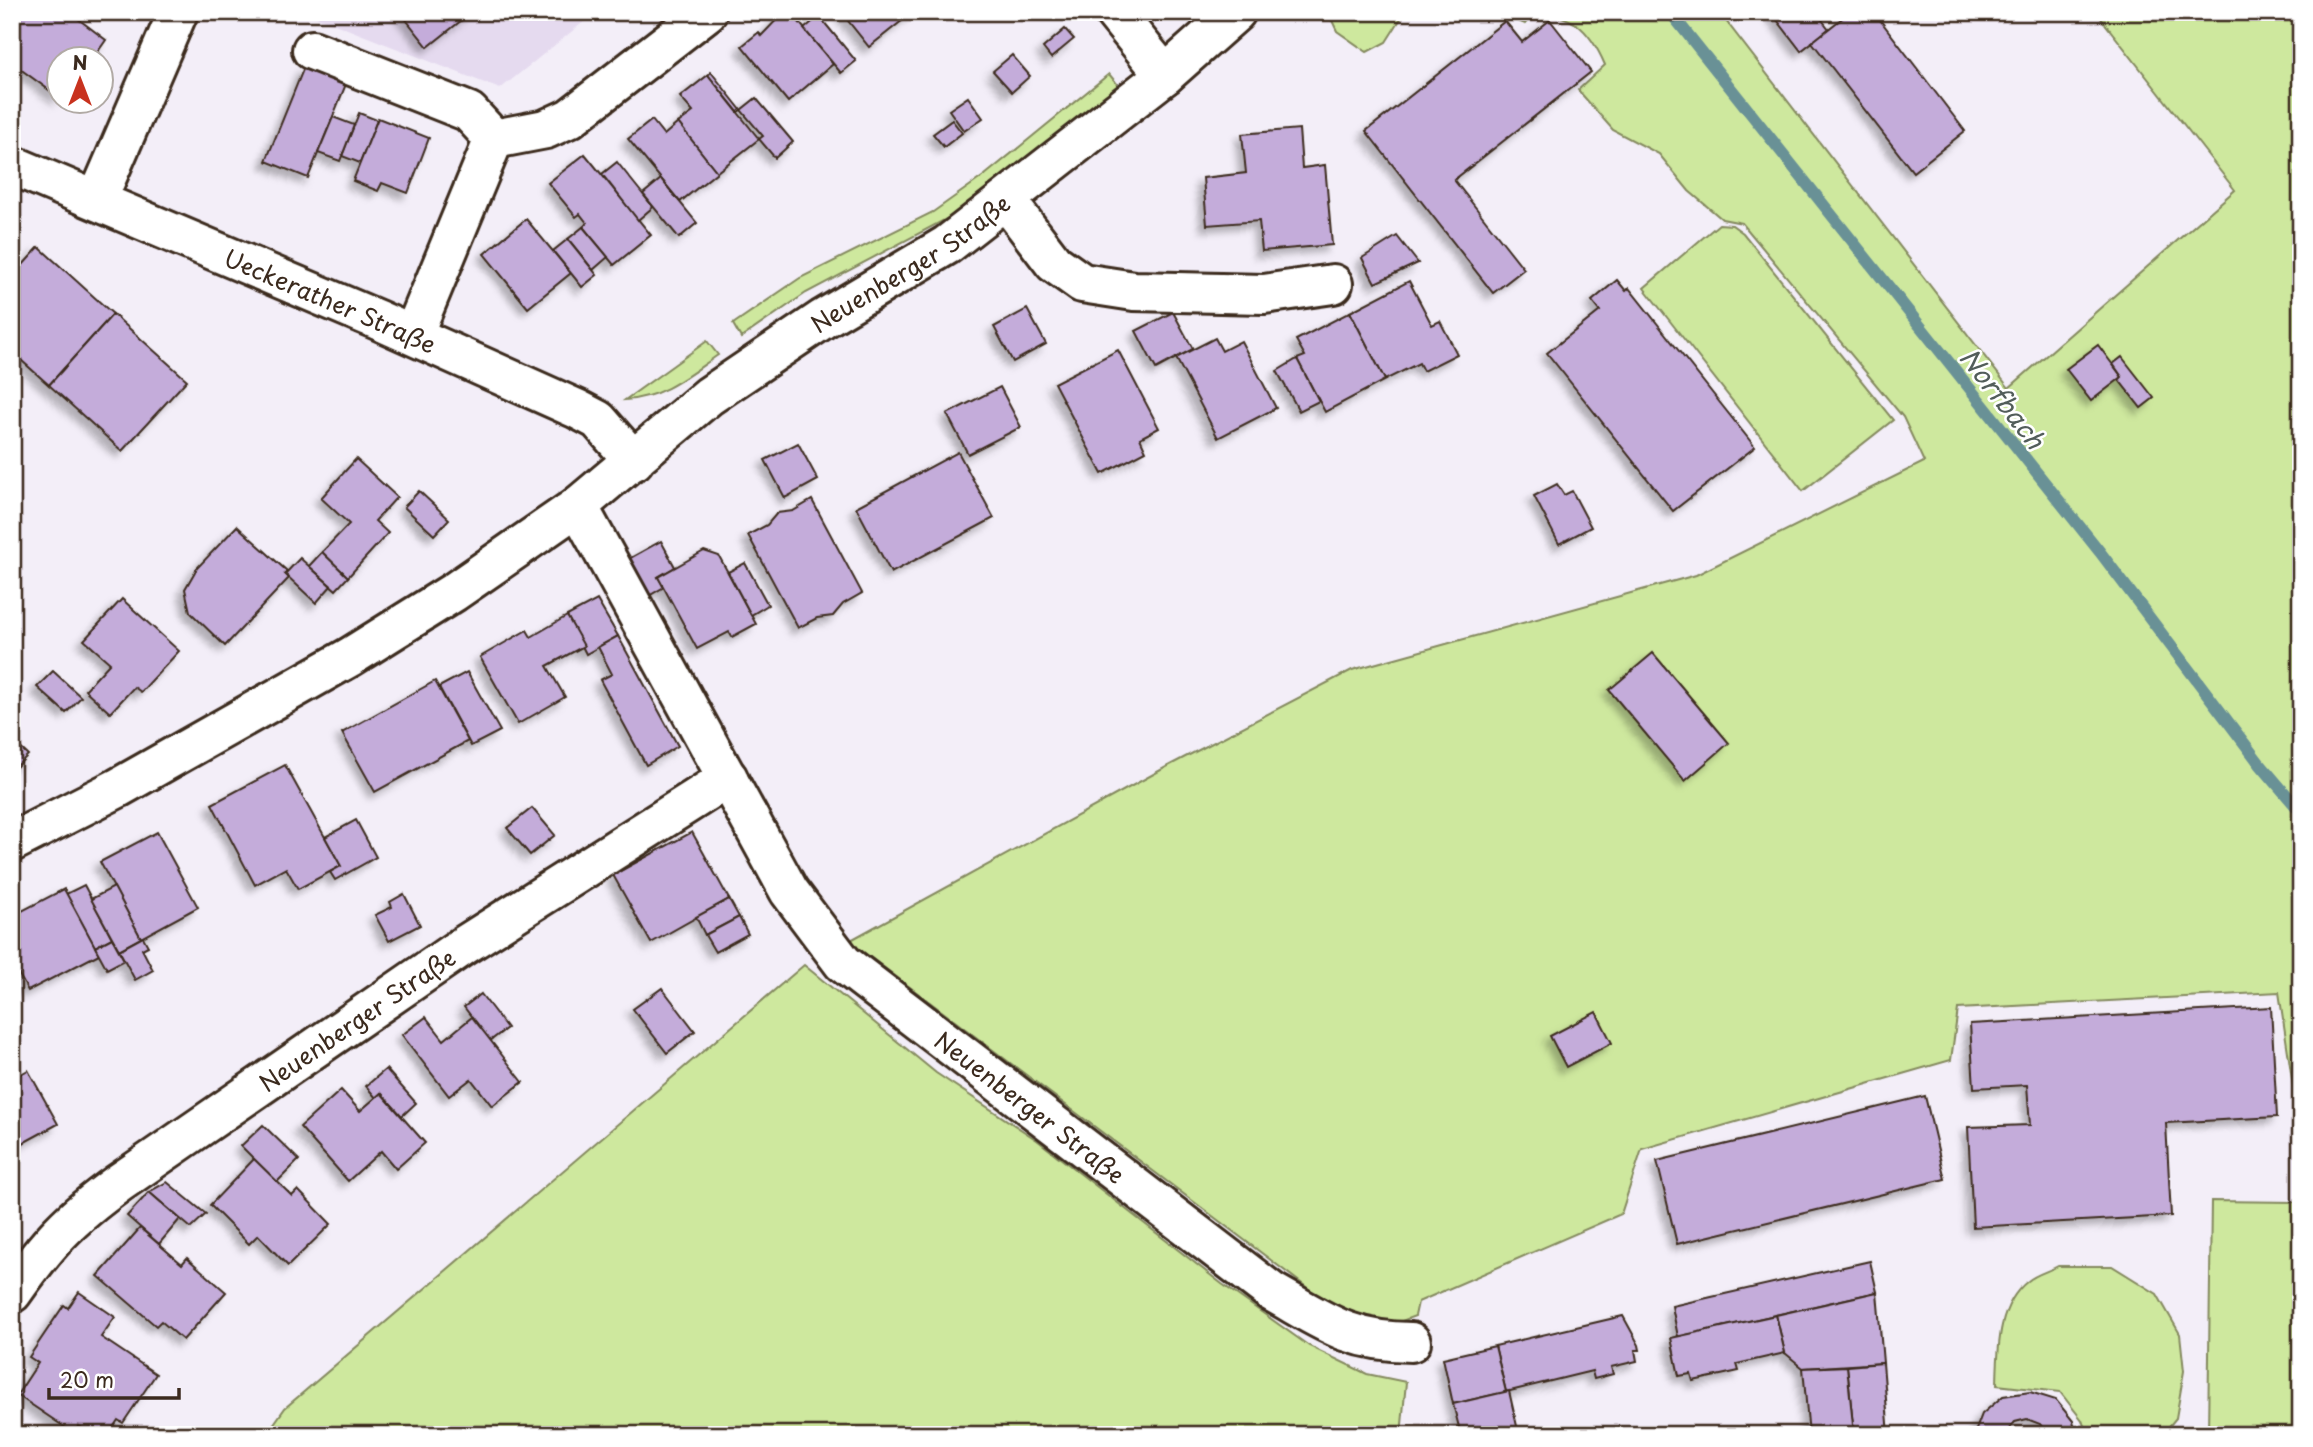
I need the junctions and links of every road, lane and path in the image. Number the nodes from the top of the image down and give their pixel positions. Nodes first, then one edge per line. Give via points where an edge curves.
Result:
1 (178, 12) edge
2 (707, 12) edge
3 (1114, 12) edge
4 (1236, 12) edge
5 (312, 50) dead end
6 (1165, 75) junction
7 (494, 139) junction
8 (12, 165) edge
9 (97, 200) junction
10 (1006, 200) junction
11 (1333, 284) dead end
12 (413, 335) junction
13 (634, 461) junction
14 (578, 506) junction
15 (728, 778) junction
16 (12, 842) edge
17 (12, 1293) edge
18 (1410, 1342) dead end

1 - 9 street
2 - 7 street via 570,118 546,129
3 - 6 street
4 - 6 street, Neuenberger Straße
5 - 7 street via 469,113
6 - 10 street, Neuenberger Straße
7 - 12 street
8 - 9 street, Ueckerather Straße
9 - 12 street, Ueckerather Straße
10 - 11 street via 1054,263 1082,283 1134,291 1264,294
10 - 13 street, Neuenberger Straße via 947,245 823,319 709,396
12 - 13 street, Ueckerather Straße via 598,420
13 - 14 street, Neuenberger Straße
14 - 15 street, Neuenberger Straße
14 - 16 street, Neuenberger Straße via 350,657 118,788
15 - 17 street, Neuenberger Straße via 463,946 85,1207 46,1244
15 - 18 street, Neuenberger Straße via 789,891 843,963 1272,1292 1344,1332 1378,1342

